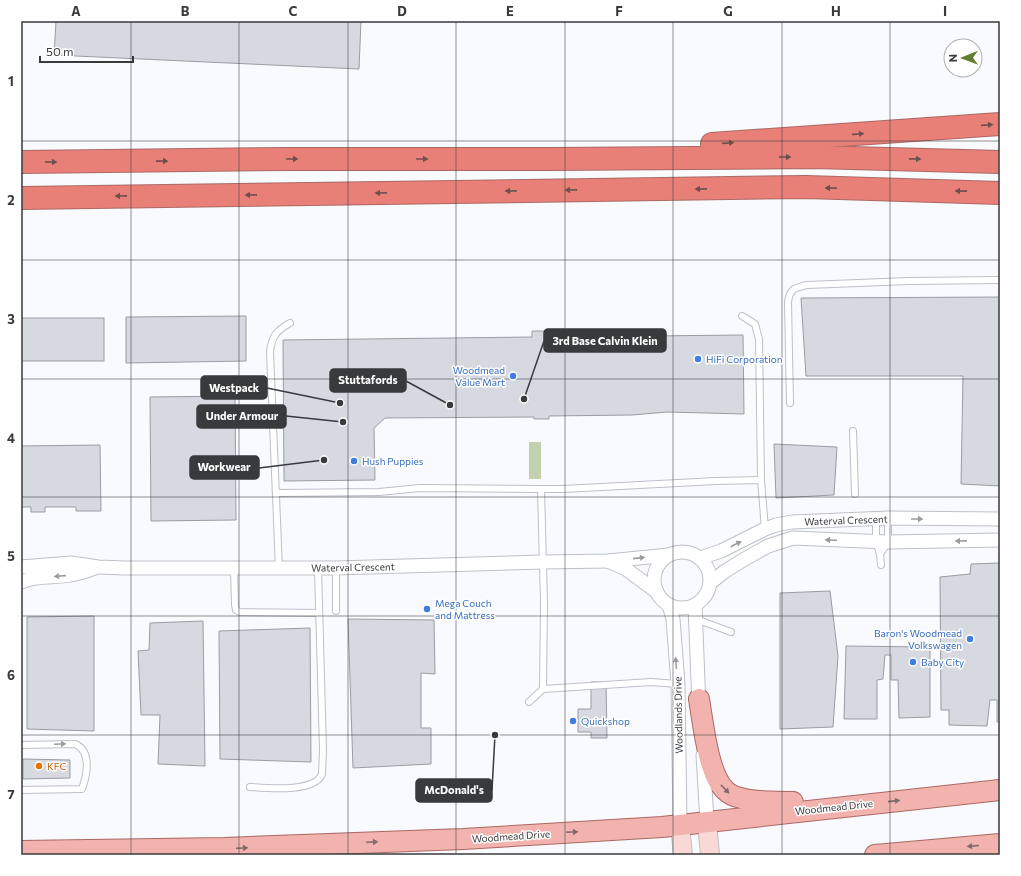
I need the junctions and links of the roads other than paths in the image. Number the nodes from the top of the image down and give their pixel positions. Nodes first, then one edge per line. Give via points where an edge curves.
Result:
1 (1000, 124) edge
2 (550, 159) junction
3 (21, 162) edge
4 (1000, 162) edge
5 (1000, 193) edge
6 (21, 198) edge
7 (1000, 280) edge
8 (742, 316) dead end
9 (290, 323) dead end
10 (790, 403) dead end
11 (854, 431) dead end
12 (761, 480) junction
13 (541, 489) junction
14 (277, 493) junction
15 (855, 494) dead end
16 (882, 519) junction
17 (1000, 519) edge
18 (765, 529) junction
19 (1000, 540) edge
20 (882, 541) junction
21 (880, 554) junction
22 (669, 555) junction
23 (700, 558) junction
24 (608, 561) junction
25 (543, 562) junction
26 (881, 565) dead end
27 (21, 567) edge
28 (98, 567) junction
29 (234, 568) junction
30 (279, 568) junction
31 (318, 568) junction
32 (336, 568) junction
33 (21, 582) edge
34 (710, 583) junction
35 (657, 592) junction
36 (669, 605) junction
37 (695, 605) junction
38 (336, 611) dead end
39 (319, 613) junction
40 (696, 619) junction
41 (731, 632) dead end
42 (678, 684) junction
43 (543, 689) junction
44 (699, 699) junction
45 (529, 702) dead end
46 (21, 745) edge
47 (250, 787) dead end
48 (21, 790) edge
49 (1000, 790) edge
50 (861, 804) junction
51 (707, 822) junction
52 (680, 825) junction
53 (1000, 844) edge
54 (21, 852) edge
55 (683, 855) edge
56 (710, 855) edge
57 (880, 855) edge

2 -> 1 highway via 690,146
3 -> 2 highway
2 -> 4 highway via 814,157
5 -> 6 highway via 806,187
7 - 10 lane via 909,281 797,287 789,295 788,302
8 - 12 lane via 755,324 759,339
9 - 14 lane via 277,331 270,352
11 - 15 lane
12 - 13 lane
12 - 18 lane
13 - 14 lane via 420,488 379,492
13 - 25 lane
14 - 30 lane
16 -> 17 street, Waterval Crescent
16 - 18 street, Waterval Crescent via 792,522
16 - 20 lane
16 - 20 lane
23 -> 18 street, Waterval Crescent via 721,551
19 -> 20 street, Waterval Crescent
20 - 21 lane
20 - 21 lane via 886,547
20 -> 34 street, Waterval Crescent via 793,538 768,546 749,556
21 - 26 lane
22 - 23 street via 682,551
24 -> 22 street, Waterval Crescent
22 - 35 street via 658,565 654,574
23 - 34 street via 710,574
24 - 25 street, Waterval Crescent
24 - 35 street, Waterval Crescent via 626,569
25 - 32 street, Waterval Crescent
25 - 43 lane
27 - 28 street, Waterval Crescent via 71,563
28 - 29 street, Waterval Crescent
28 -> 33 street, Waterval Crescent via 71,575 26,579
29 - 30 street, Waterval Crescent
29 - 39 lane via 236,610
30 - 31 street, Waterval Crescent
31 - 32 street, Waterval Crescent
31 - 39 lane
32 - 38 lane
34 - 37 street via 703,600
35 - 36 street
36 - 37 street via 687,608
42 -> 36 street, Woodlands Drive via 673,619
37 - 40 street, Woodlands Drive
39 - 47 lane via 323,750 321,777 315,782 297,788
40 - 41 lane
40 - 44 street, Woodlands Drive
42 - 43 lane via 651,682
42 - 52 street, Woodlands Drive
43 - 45 lane
44 -> 50 main road via 707,745 716,776 728,793 751,800
44 - 51 street, Woodlands Drive
46 -> 48 lane via 79,745 84,752 87,769 82,788
50 -> 49 main road, Woodmead Drive
50 - 51 main road, Woodmead Drive
51 - 52 main road, Woodmead Drive
51 - 56 main road
54 -> 52 main road, Woodmead Drive via 463,839
52 - 55 main road
53 -> 57 main road

